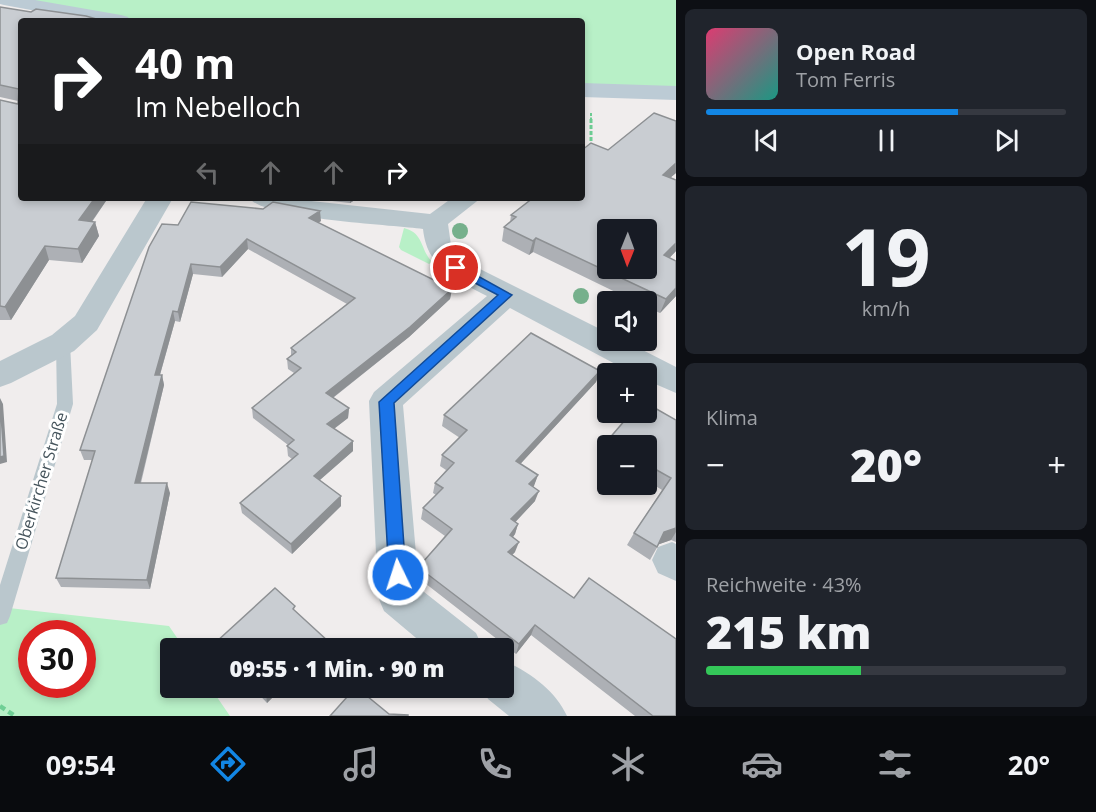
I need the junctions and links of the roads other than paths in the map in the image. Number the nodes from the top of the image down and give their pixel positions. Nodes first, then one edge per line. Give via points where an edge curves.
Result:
1 (4, 0) edge
2 (92, 18) edge
3 (676, 93) edge
4 (586, 99) edge
5 (158, 201) edge
6 (269, 201) edge
7 (464, 201) edge
8 (435, 222) junction
9 (506, 295) junction
10 (63, 343) junction
11 (0, 375) edge
12 (676, 381) edge
13 (0, 616) edge
14 (449, 638) edge
15 (514, 691) edge
16 (544, 716) edge

1 - 2 street
3 - 4 street
5 - 10 street via 86,323
6 - 8 street via 282,207
7 - 8 street
8 - 9 street via 438,246 456,268
9 - 12 street
9 - 14 street via 386,402 399,597
10 - 11 street
10 - 13 lane, Oberkircher Straße via 65,404
15 - 16 street

